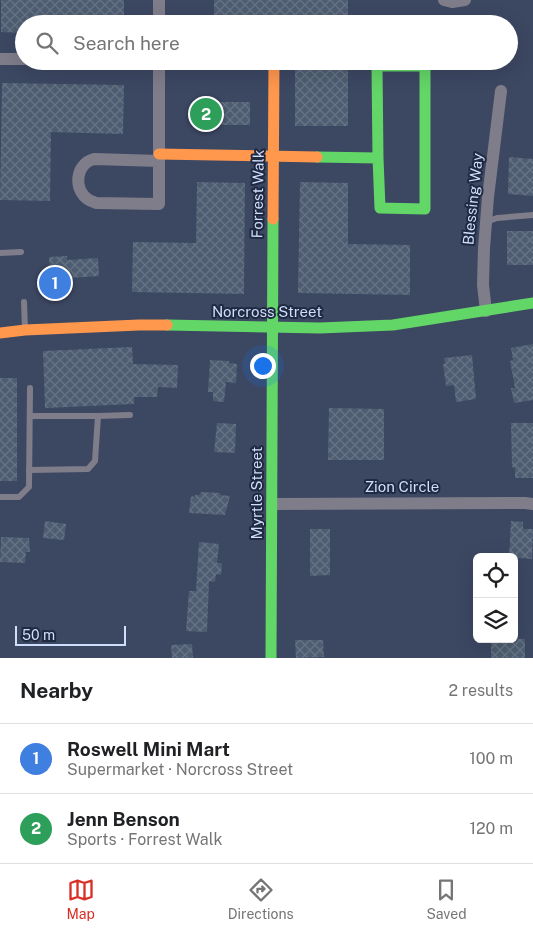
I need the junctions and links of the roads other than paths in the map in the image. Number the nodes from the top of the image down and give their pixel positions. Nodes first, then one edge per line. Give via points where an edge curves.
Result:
1 (159, 0) edge
2 (444, 0) edge
3 (465, 0) edge
4 (159, 15) edge
5 (0, 58) edge
6 (15, 59) edge
7 (159, 70) edge
8 (274, 70) edge
9 (377, 70) edge
10 (425, 70) edge
11 (501, 91) dead end
12 (274, 156) junction
13 (159, 157) junction
14 (378, 158) junction
15 (533, 215) edge
16 (486, 222) junction
17 (21, 252) dead end
18 (0, 253) edge
19 (24, 302) dead end
20 (533, 303) edge
21 (486, 311) junction
22 (272, 327) junction
23 (25, 330) junction
24 (0, 333) edge
25 (30, 388) dead end
26 (130, 415) dead end
27 (30, 416) junction
28 (98, 416) junction
29 (30, 470) junction
30 (0, 497) edge
31 (272, 504) junction
32 (533, 504) edge
33 (271, 658) edge

1 - 4 street
2 - 3 street
5 - 6 street
7 - 13 street
8 - 12 street, Forrest Walk
9 - 14 street
10 - 14 street via 425,209 380,208
11 - 16 street, Blessing Way
12 - 13 street
12 - 14 street
12 - 22 street, Forrest Walk
13 - 13 street via 88,161 78,175 82,194 96,203 159,204
15 - 16 lane
16 - 21 street, Blessing Way via 482,267
17 - 18 lane
19 - 23 lane
20 - 21 street, Norcross Street
21 - 22 street, Norcross Street via 393,325
22 - 23 street, Norcross Street via 139,325
22 - 31 street, Myrtle Street
23 - 24 street, Norcross Street
25 - 27 lane
26 - 28 lane
27 - 28 lane
27 - 29 lane
28 - 29 lane via 95,462 88,469
29 - 30 lane via 30,487 19,497
31 - 32 street, Zion Circle
31 - 33 street, Myrtle Street

